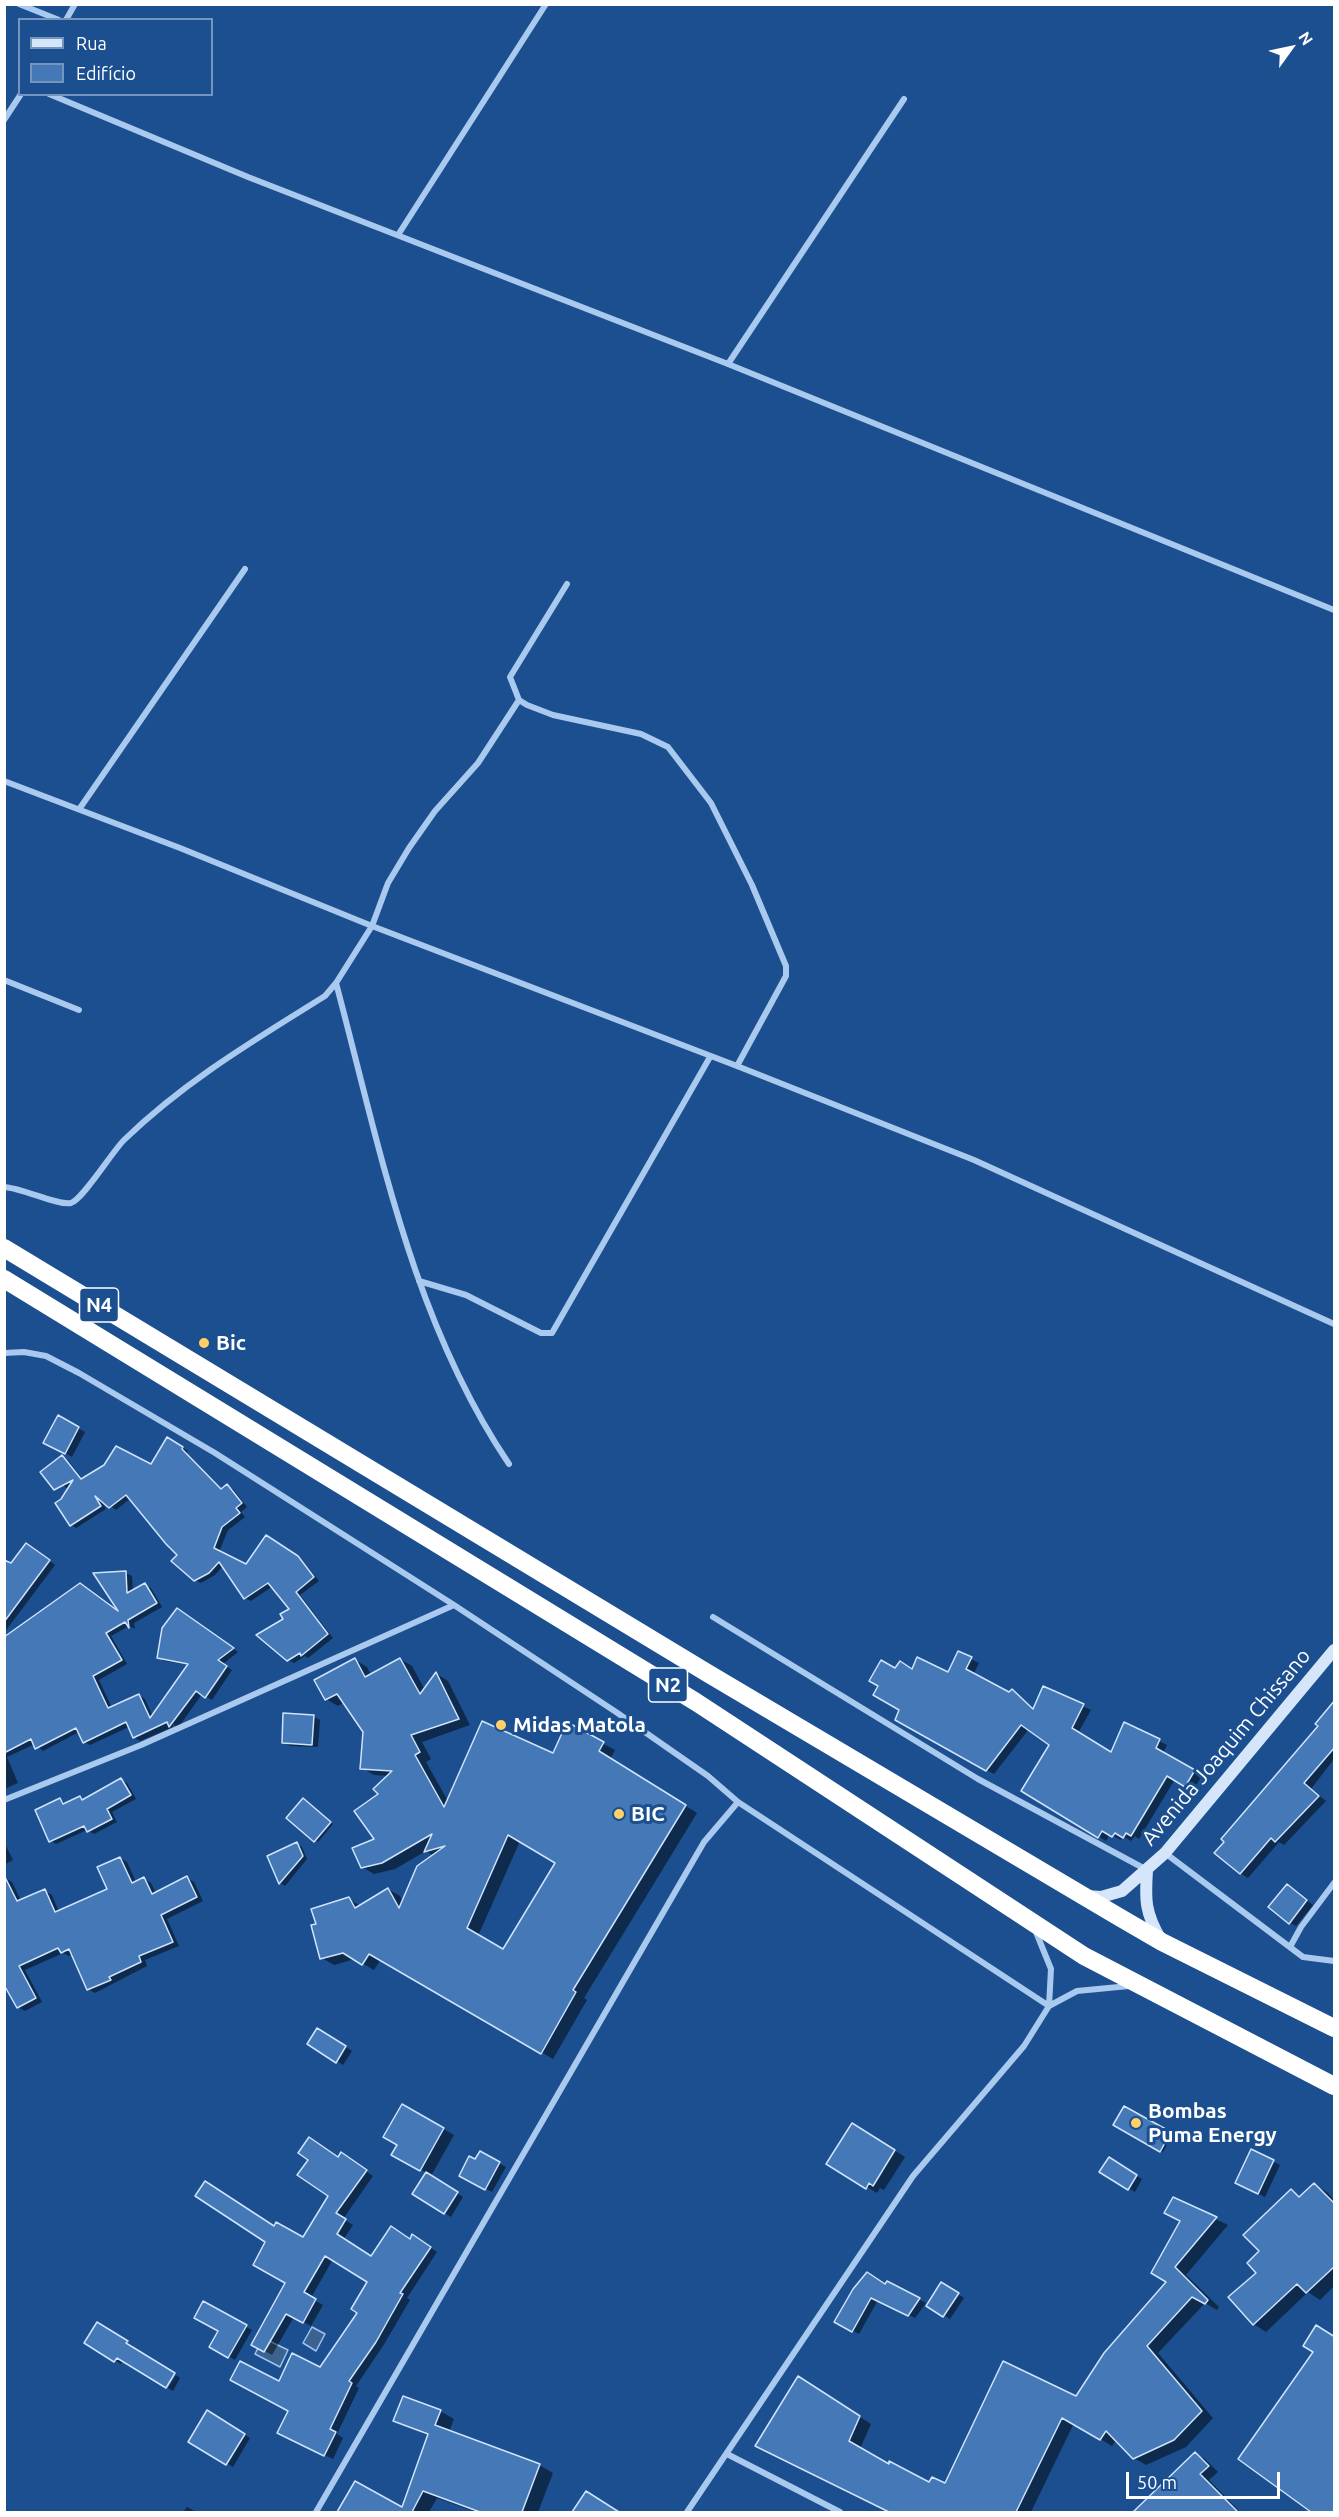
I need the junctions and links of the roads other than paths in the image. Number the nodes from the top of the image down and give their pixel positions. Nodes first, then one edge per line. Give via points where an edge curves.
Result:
1 (19, 4) edge
2 (75, 4) edge
3 (546, 4) edge
4 (54, 18) edge
5 (67, 18) edge
6 (20, 96) edge
7 (54, 96) edge
8 (904, 99) dead end
9 (4, 120) edge
10 (398, 236) junction
11 (728, 364) junction
12 (245, 569) dead end
13 (567, 584) dead end
14 (1335, 610) edge
15 (519, 700) junction
16 (4, 781) edge
17 (80, 808) junction
18 (372, 926) junction
19 (4, 980) edge
20 (336, 983) junction
21 (79, 1010) dead end
22 (710, 1057) junction
23 (737, 1066) junction
24 (4, 1187) edge
25 (4, 1248) edge
26 (4, 1279) edge
27 (419, 1281) junction
28 (1335, 1324) edge
29 (4, 1353) edge
30 (194, 1362) joint
31 (509, 1464) dead end
32 (454, 1605) junction
33 (713, 1617) dead end
34 (1335, 1650) edge
35 (4, 1800) edge
36 (738, 1802) junction
37 (1165, 1853) junction
38 (1147, 1870) junction
39 (1335, 1883) edge
40 (1082, 1895) junction
41 (1033, 1923) junction
42 (1162, 1942) junction
43 (1290, 1947) junction
44 (1335, 1962) edge
45 (1138, 1985) junction
46 (1049, 2006) junction
47 (1335, 2028) edge
48 (1335, 2086) edge
49 (728, 2454) junction
50 (316, 2512) edge
51 (687, 2512) edge
52 (840, 2512) edge

1 - 4 street
2 - 5 street
3 - 10 street
6 - 9 street
7 - 10 street
8 - 11 street
10 - 11 street
11 - 14 street
12 - 17 street
13 - 15 street via 510,677
15 - 18 street via 478,763 435,811 409,848 388,883
15 - 23 street via 553,715 641,735 668,747 711,803 786,966 786,976
16 - 17 street
17 - 18 street
18 - 20 street
18 - 22 street
19 - 21 street
20 - 24 street via 325,996 211,1067 168,1102 122,1142 76,1200 63,1204
20 - 27 street via 394,1207
22 - 23 street
22 - 27 street via 552,1333 541,1333 466,1295
23 - 28 street via 974,1160
25 - 30 highway, N4
26 - 41 highway, N2 via 696,1702
27 - 31 street via 486,1430
29 - 32 street via 46,1356 79,1373 215,1453
30 - 40 highway, N2
32 - 35 street via 141,1745
32 - 36 street via 708,1776
33 - 38 street via 978,1779
34 - 37 street, Avenida Joaquim Chissano
36 - 46 street
36 - 50 street via 704,1842
37 - 38 street, Avenida Joaquim Chissano
37 - 43 street
38 - 40 street, Avenida Joaquim Chissano via 1122,1891 1101,1897
38 - 42 street, Avenida Joaquim Chissano via 1145,1901
39 - 43 street
40 - 42 highway, N2
41 - 45 highway, N2
41 - 46 street via 1051,1969
42 - 47 highway, N2
43 - 44 street via 1303,1957
45 - 46 street via 1077,1991
45 - 48 highway, N2
46 - 49 street via 1024,2046 913,2176
49 - 51 street
49 - 52 street

